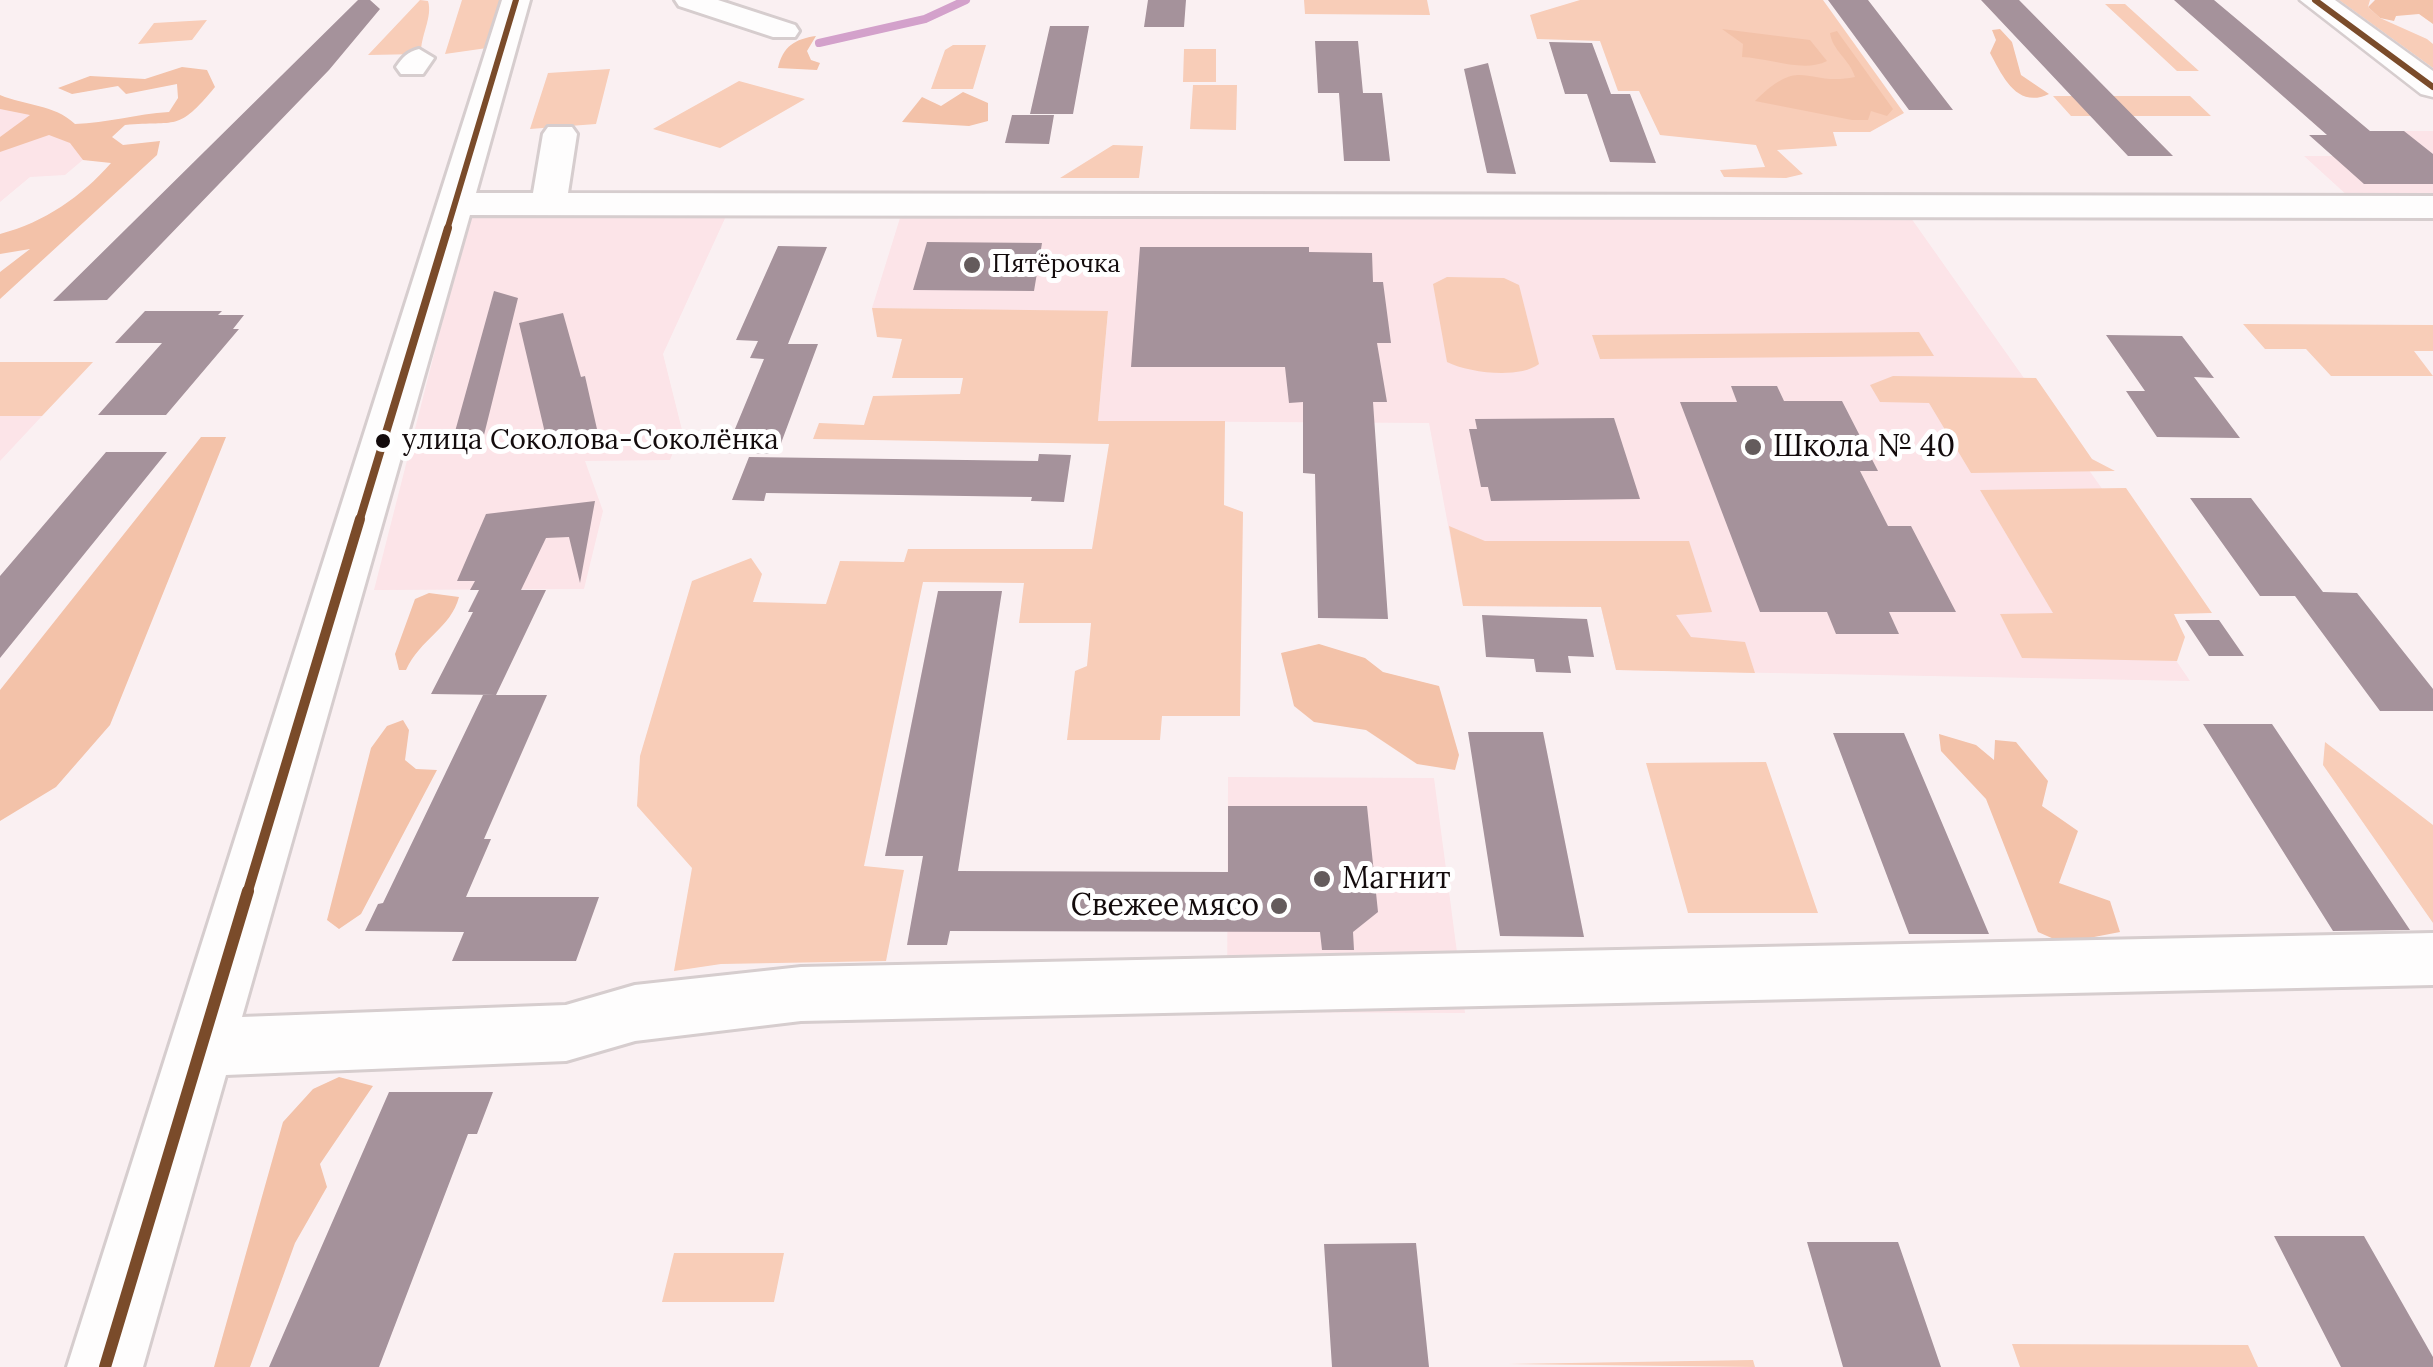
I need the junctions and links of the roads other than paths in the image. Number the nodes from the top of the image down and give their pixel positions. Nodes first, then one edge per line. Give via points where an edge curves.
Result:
1 (516, 0) edge
2 (689, 0) edge
3 (2315, 0) edge
4 (784, 31) dead end
5 (2433, 87) edge
6 (560, 134) dead end
7 (455, 204) junction
8 (548, 204) junction
9 (2433, 207) edge
10 (2433, 959) edge
11 (203, 1047) junction
12 (105, 1367) edge

1 - 7 street
2 - 4 street
3 - 5 main road
6 - 8 street
7 - 8 street
7 - 11 street
8 - 9 street
10 - 11 street via 801,994 635,1013 566,1033
11 - 12 street

